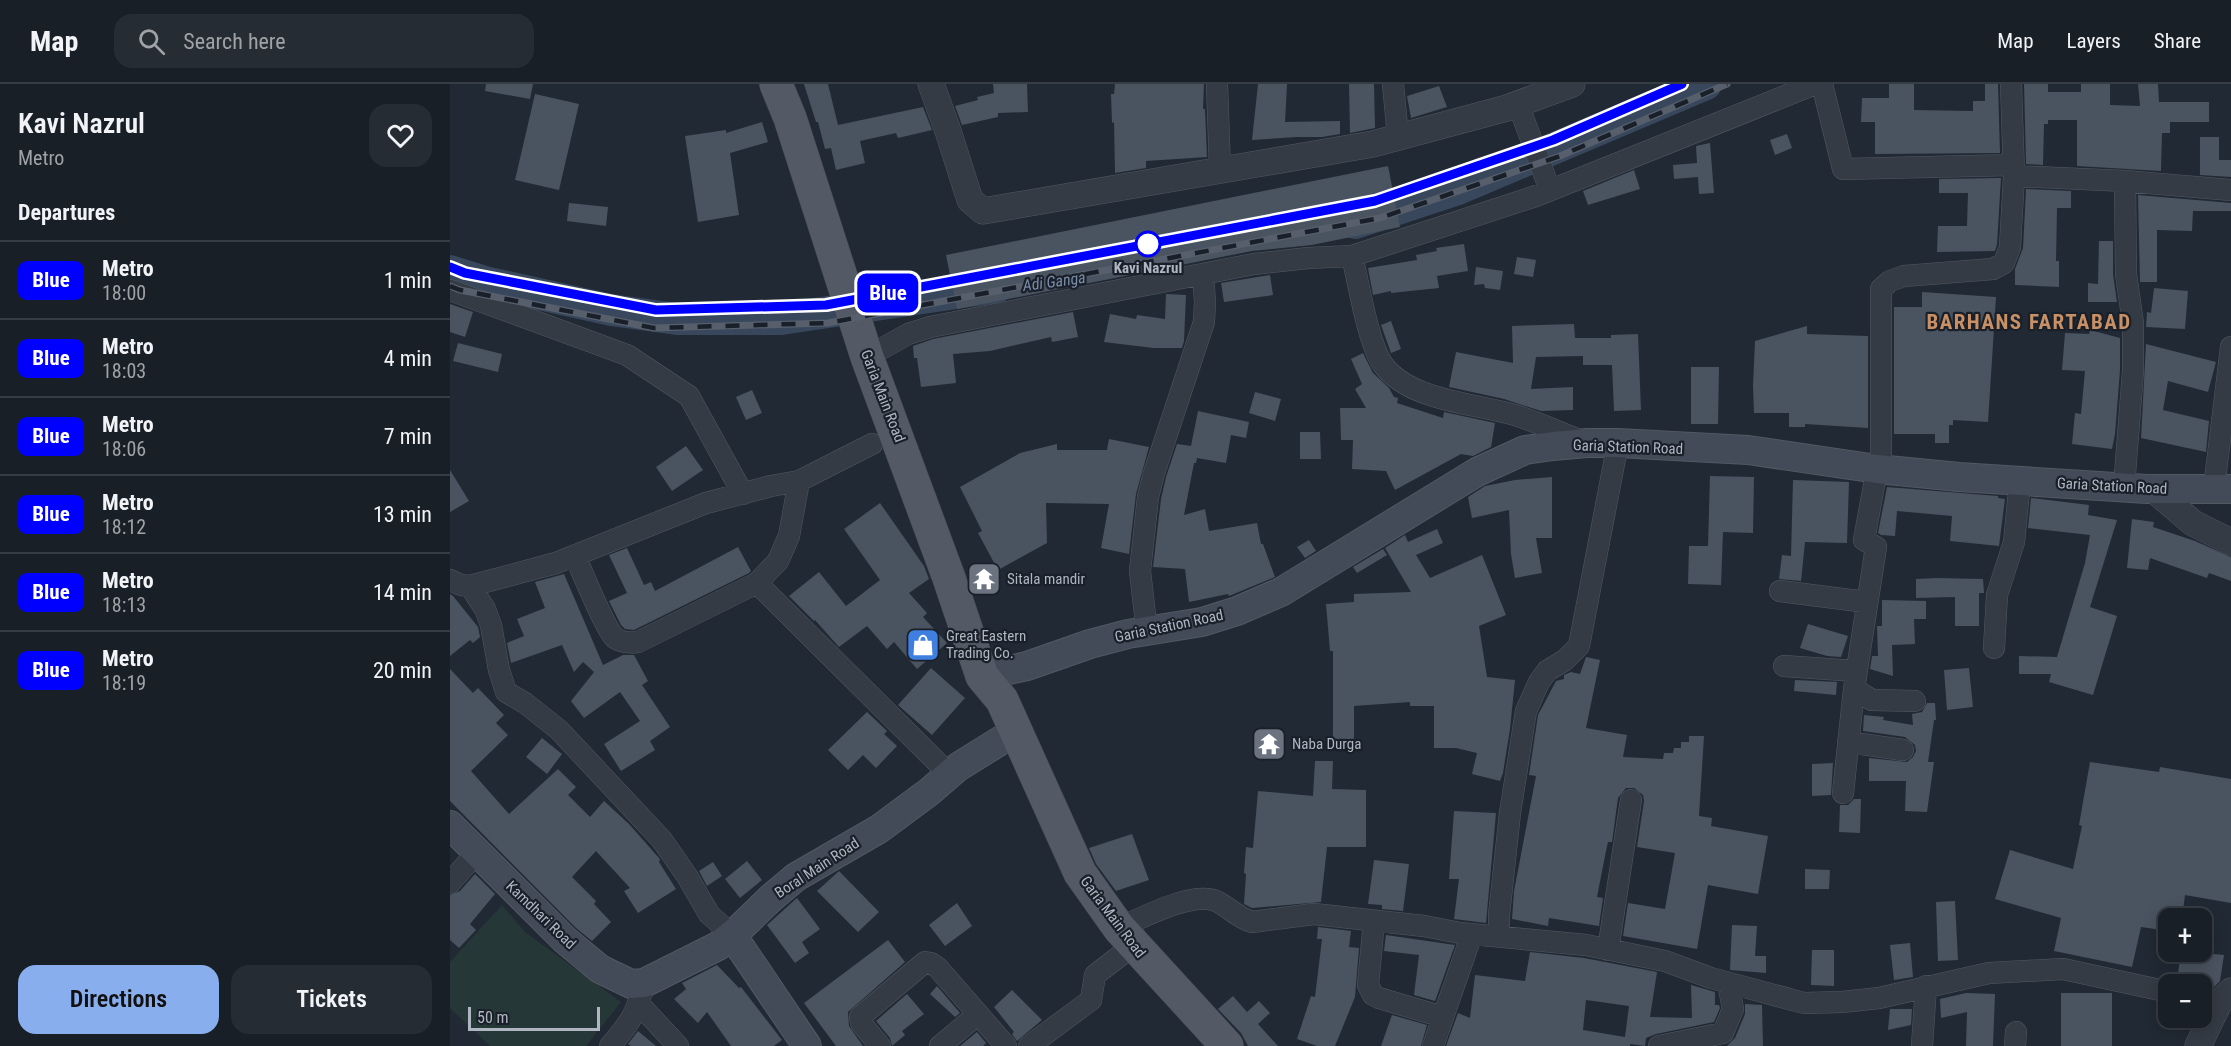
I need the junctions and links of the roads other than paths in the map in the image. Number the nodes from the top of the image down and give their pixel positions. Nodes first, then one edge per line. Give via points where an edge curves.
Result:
1 (776, 84) edge
2 (793, 84) edge
3 (931, 84) edge
4 (1217, 84) edge
5 (1392, 84) edge
6 (1572, 84) edge
7 (1815, 84) edge
8 (1822, 84) edge
9 (2011, 84) edge
10 (1518, 104) junction
11 (1398, 137) junction
12 (1220, 169) junction
13 (2014, 171) junction
14 (2125, 181) junction
15 (1550, 190) junction
16 (2231, 190) edge
17 (840, 241) junction
18 (1352, 256) junction
19 (1203, 274) junction
20 (450, 290) edge
21 (2231, 347) edge
22 (876, 351) junction
23 (1587, 443) junction
24 (872, 444) dead end
25 (1618, 444) junction
26 (1879, 469) junction
27 (799, 481) junction
28 (2020, 481) junction
29 (2124, 487) junction
30 (2222, 488) edge
31 (2152, 489) junction
32 (743, 494) junction
33 (2231, 542) edge
34 (575, 556) junction
35 (450, 580) edge
36 (757, 583) junction
37 (470, 586) junction
38 (1780, 591) dead end
39 (1866, 602) junction
40 (1147, 632) junction
41 (1994, 648) dead end
42 (1784, 666) dead end
43 (1855, 680) junction
44 (996, 683) junction
45 (1914, 701) dead end
46 (1016, 731) junction
47 (1848, 742) junction
48 (1903, 750) dead end
49 (950, 774) junction
50 (1843, 793) dead end
51 (1631, 800) dead end
52 (450, 825) edge
53 (478, 851) junction
54 (450, 883) edge
55 (1374, 921) junction
56 (1472, 934) junction
57 (732, 935) junction
58 (1499, 936) junction
59 (1126, 937) junction
60 (1608, 950) junction
61 (1728, 983) junction
62 (1926, 986) junction
63 (2158, 990) edge
64 (641, 994) junction
65 (2217, 998) edge
66 (977, 1015) junction
67 (1443, 1017) junction
68 (610, 1046) edge
69 (678, 1046) edge
70 (807, 1046) edge
71 (880, 1046) edge
72 (940, 1046) edge
73 (1006, 1046) edge
74 (1029, 1046) edge
75 (1227, 1046) edge
76 (1433, 1046) edge
77 (1659, 1046) edge
78 (1922, 1046) edge
79 (2198, 1046) edge

1 - 17 main road, Garia Main Road
2 - 17 main road, Garia Main Road
3 - 12 street via 970,200 983,211
4 - 12 street
5 - 11 street
6 - 10 street
7 - 15 street
8 - 13 street via 1843,169
9 - 13 street
10 - 11 street
10 - 15 street
11 - 12 street
13 - 14 street
13 - 26 street via 2010,247 2004,263 1993,269 1904,276 1890,280 1881,289
14 - 16 street
14 - 29 street via 2133,371
15 - 18 street
17 - 22 main road, Garia Main Road
18 - 19 street via 1265,263
18 - 23 street via 1374,348 1384,366 1399,380 1418,391 1518,416
19 - 22 street via 930,327
19 - 40 street via 1204,322 1148,497 1140,571
20 - 32 street via 627,355 689,396
21 - 30 street
22 - 44 main road, Garia Main Road via 922,501
23 - 25 main road, Garia Station Road
23 - 40 main road, Garia Station Road via 1525,450 1504,458 1281,592 1202,622
24 - 27 street
25 - 26 main road, Garia Station Road via 1748,450
25 - 58 street via 1579,646 1539,682 1522,727
26 - 28 main road, Garia Station Road
26 - 39 street via 1864,540 1876,547
27 - 32 street
27 - 36 street via 789,536 778,561
28 - 29 main road, Garia Station Road
28 - 41 street via 2014,543 1997,595
29 - 31 main road, Garia Station Road
30 - 31 main road, Garia Station Road
31 - 33 street via 2193,523
32 - 34 street via 706,503
34 - 36 street via 606,624 615,637 627,643 638,642
34 - 37 street
35 - 37 street
36 - 49 street
37 - 57 street via 491,625 507,692 559,730 662,840 709,914
38 - 39 street
39 - 43 street
40 - 44 main road, Garia Station Road via 1090,644
42 - 43 street
43 - 45 street via 1872,700
43 - 47 street
44 - 46 main road, Garia Main Road
46 - 49 main road, Boral Main Road
46 - 59 main road, Garia Main Road via 1080,873
47 - 48 street
47 - 50 street
49 - 57 main road, Boral Main Road via 879,829 796,878
51 - 60 street
52 - 53 main road, Kamdhari Road
53 - 54 street
53 - 64 main road, Kamdhari Road via 565,940 600,969 631,984
55 - 56 street
55 - 59 street via 1314,914 1252,922 1215,901 1201,898 1151,914
55 - 67 street via 1369,990 1379,998
56 - 58 street
56 - 67 street
57 - 64 main road, Boral Main Road
57 - 70 main road
58 - 60 street
59 - 74 street via 1095,975 1091,1000
59 - 75 main road, Garia Main Road
60 - 61 street via 1665,961
61 - 62 street via 1804,1003 1880,998
61 - 77 street via 1733,1010 1723,1033
62 - 63 street via 1989,973 2063,969
62 - 78 street
64 - 68 street via 633,1019
64 - 69 street
65 - 79 street
66 - 71 street via 938,968 925,962 860,1017
66 - 72 street
66 - 73 street
67 - 76 street

